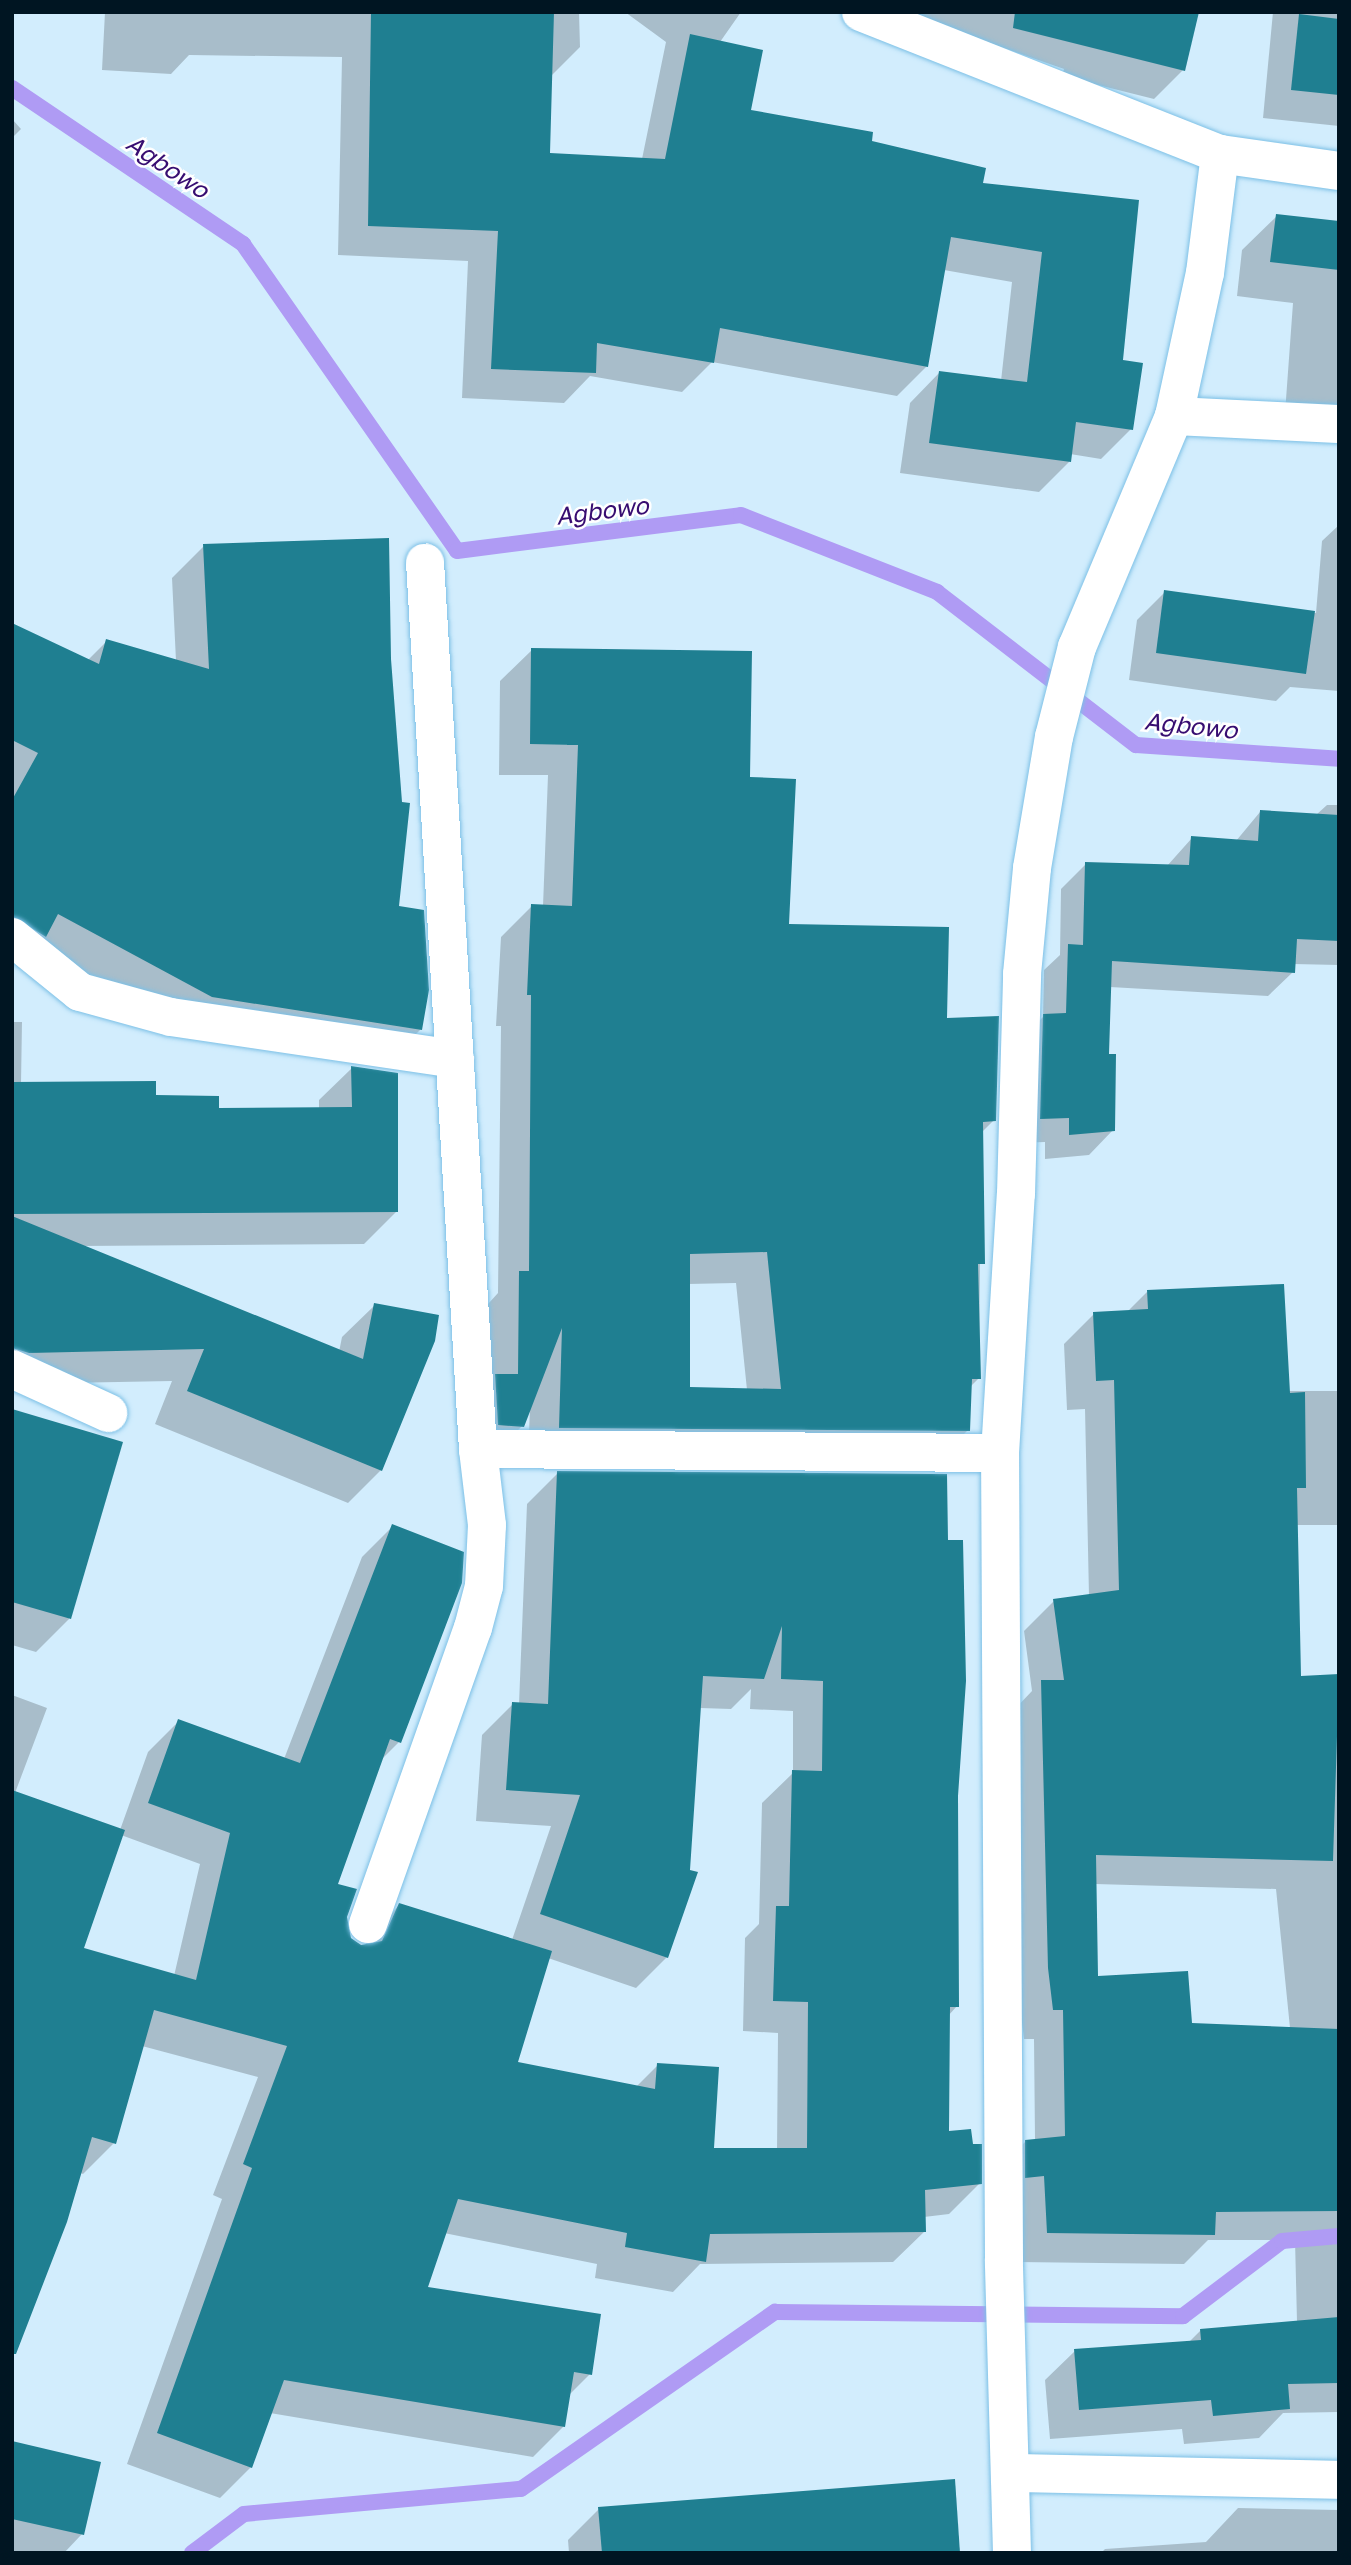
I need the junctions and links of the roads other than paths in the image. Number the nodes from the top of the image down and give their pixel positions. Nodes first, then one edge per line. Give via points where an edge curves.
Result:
1 (861, 12) edge
2 (1220, 154) junction
3 (1339, 171) edge
4 (1174, 416) junction
5 (1339, 424) edge
6 (425, 563) dead end
7 (12, 937) edge
8 (455, 1059) junction
9 (12, 1369) edge
10 (108, 1413) dead end
11 (478, 1449) junction
12 (1000, 1453) junction
13 (368, 1924) dead end
14 (1013, 2473) junction
15 (1339, 2480) edge
16 (1012, 2553) edge

1 - 2 street
2 - 3 street
2 - 4 street via 1205,273
4 - 5 street
4 - 12 street via 1076,647 1054,737 1032,868 1022,974 1016,1194
6 - 8 street
7 - 8 street via 80,992 171,1017
8 - 11 street
9 - 10 street
11 - 12 street
11 - 13 street via 487,1525 484,1586
12 - 14 street via 1004,2260
14 - 15 street
14 - 16 street

